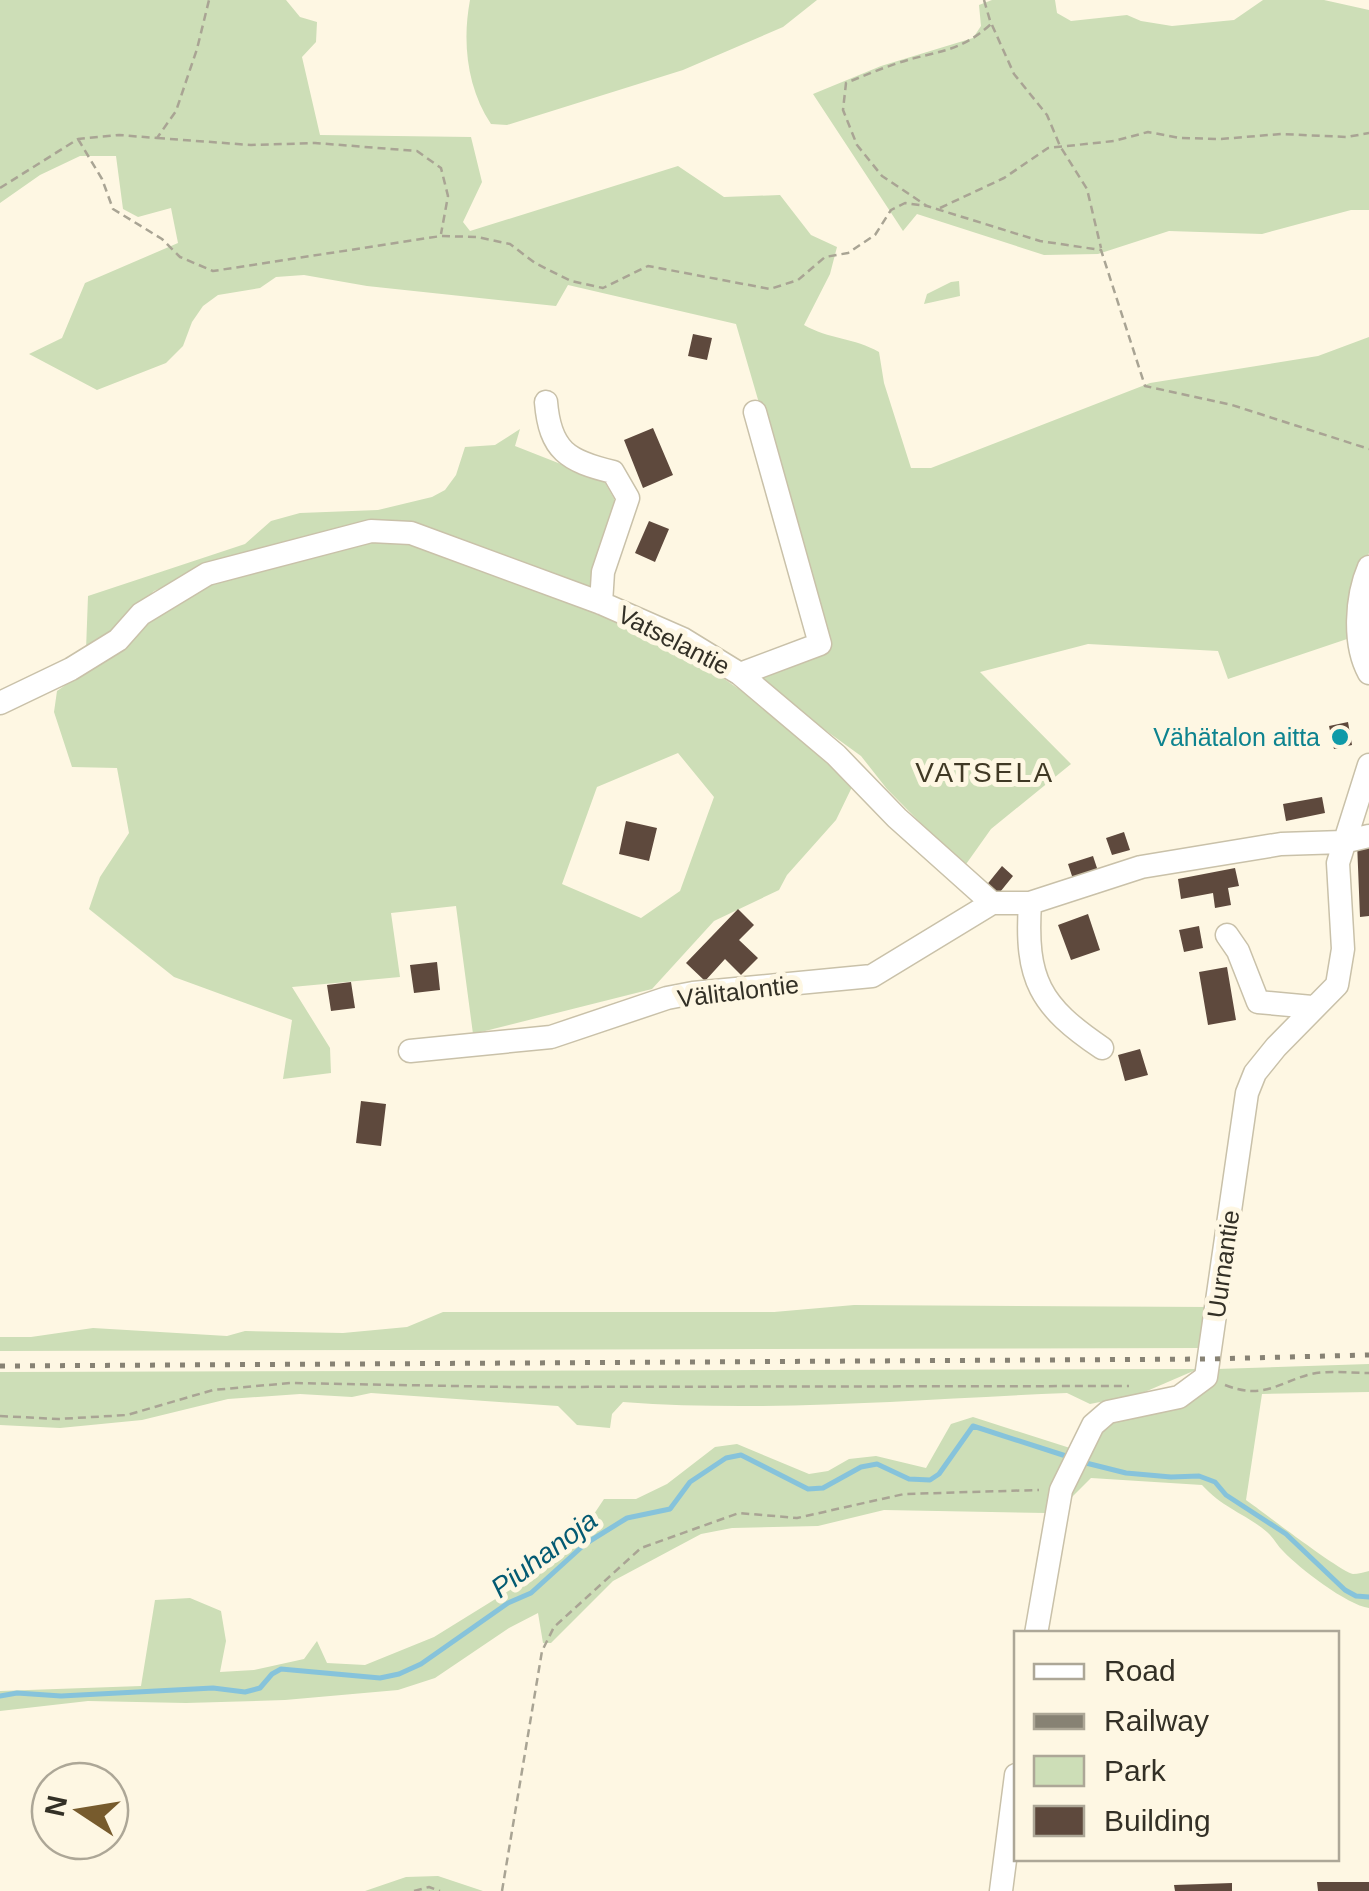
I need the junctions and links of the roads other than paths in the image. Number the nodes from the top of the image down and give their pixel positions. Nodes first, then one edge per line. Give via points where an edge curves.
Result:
1 (546, 402) dead end
2 (755, 412) dead end
3 (1369, 567) edge
4 (601, 602) junction
5 (1369, 673) edge
6 (740, 674) junction
7 (0, 703) edge
8 (1369, 764) edge
9 (1369, 836) edge
10 (1343, 842) junction
11 (992, 903) junction
12 (1030, 904) junction
13 (1227, 934) dead end
14 (1312, 1007) junction
15 (1102, 1048) dead end
16 (410, 1052) dead end
17 (1036, 1631) edge
18 (1014, 1790) edge
19 (1000, 1891) edge

1 - 4 street via 548,428 559,448 578,463 613,472 628,498 603,572
2 - 6 street via 820,644
3 - 5 street via 1358,617
4 - 6 street, Vatselantie via 684,639
4 - 7 street, Vatselantie via 411,532 371,531 207,574 140,614 118,640 72,669
6 - 11 street, Vatselantie
8 - 10 street, Uurnantie
9 - 10 street
10 - 12 street via 1281,844 1140,867
10 - 14 street, Uurnantie via 1338,863 1344,949 1337,985
11 - 12 street
11 - 16 street, Välitalontie via 872,976 693,993 552,1037
12 - 15 street via 1036,986 1066,1024
13 - 14 street via 1258,1002
14 - 17 street, Uurnantie via 1255,1073 1247,1093 1206,1378 1179,1397 1108,1412 1093,1425 1060,1490
18 - 19 street

